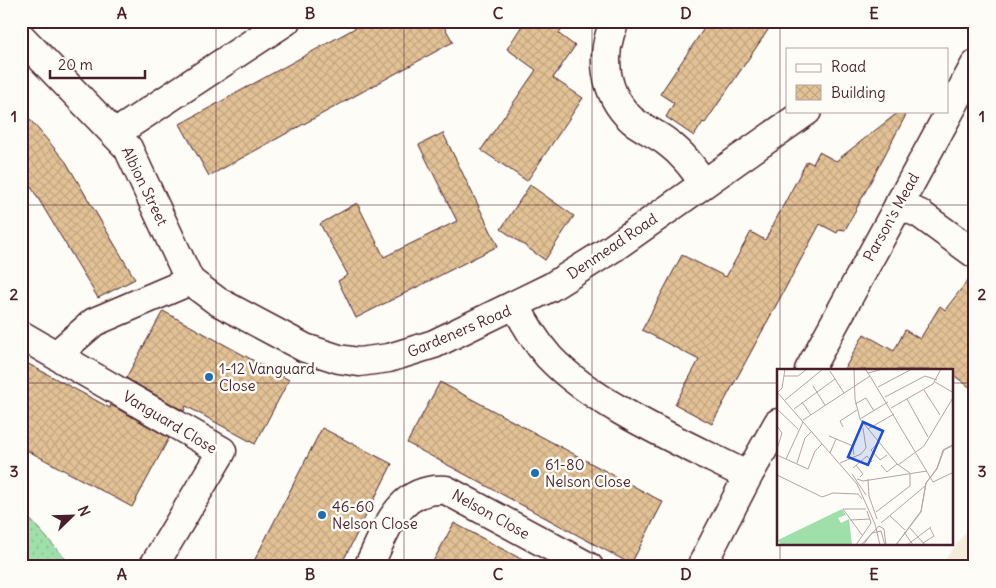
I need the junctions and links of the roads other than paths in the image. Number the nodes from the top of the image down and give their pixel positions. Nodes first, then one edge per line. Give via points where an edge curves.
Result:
1 (286, 21) edge
2 (616, 21) edge
3 (21, 37) edge
4 (975, 65) edge
5 (806, 112) edge
6 (116, 133) junction
7 (704, 183) junction
8 (899, 204) junction
9 (975, 254) edge
10 (190, 281) junction
11 (516, 306) junction
12 (21, 334) edge
13 (56, 354) junction
14 (810, 369) edge
15 (777, 425) edge
16 (748, 476) junction
17 (153, 567) edge
18 (368, 567) edge
19 (589, 567) edge
20 (701, 567) edge

1 - 6 street
2 - 7 street via 606,42 607,78 615,98 633,120 682,155
3 - 6 street, Albion Street
4 - 8 street, Parson's Mead
5 - 7 street, Denmead Road
6 - 10 street, Albion Street via 134,159
7 - 11 street, Denmead Road via 613,248
8 - 9 street via 920,214
8 - 14 street, Parson's Mead
10 - 11 street, Gardeners Road via 217,301 305,348 359,362 412,352
10 - 13 street via 94,322
11 - 16 street, Gardeners Road via 549,357 590,390 638,419
12 - 13 street, Vanguard Close
13 - 17 street, Vanguard Close via 222,451
15 - 16 street
16 - 20 street
18 - 19 street, Nelson Close via 405,501 432,489 446,490

